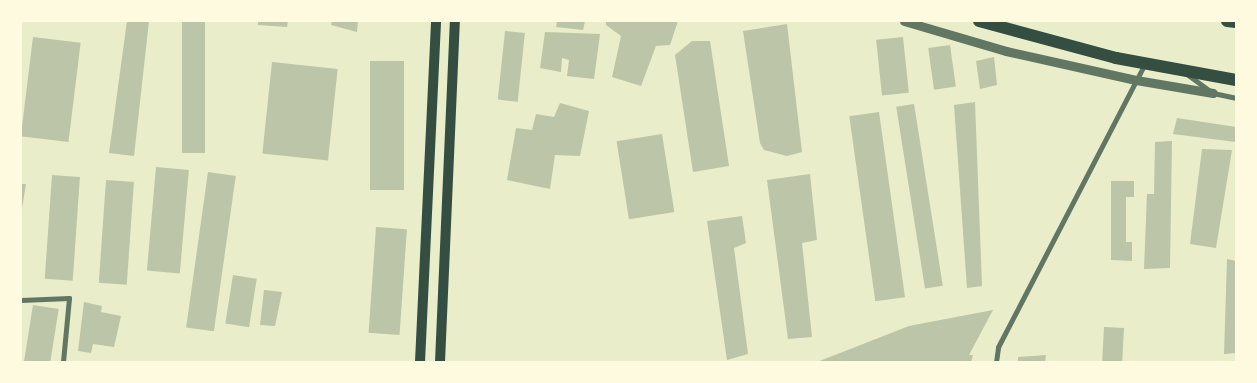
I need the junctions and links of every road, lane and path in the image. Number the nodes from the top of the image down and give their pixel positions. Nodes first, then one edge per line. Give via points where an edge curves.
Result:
1 (436, 21) edge
2 (455, 21) edge
3 (904, 21) edge
4 (980, 21) edge
5 (1227, 21) edge
6 (1236, 22) edge
7 (1145, 63) junction
8 (1180, 70) junction
9 (1136, 80) junction
10 (1236, 80) edge
11 (1213, 93) junction
12 (1236, 98) edge
13 (21, 300) edge
14 (63, 362) edge
15 (420, 362) edge
16 (440, 362) edge
17 (996, 362) edge

1 - 15 main road
2 - 16 main road
3 - 9 street via 1006,51
4 - 7 main road
5 - 6 main road
7 - 8 main road
7 - 9 street
8 - 10 main road
8 - 11 street
9 - 11 street
9 - 17 street via 998,347
11 - 12 street
13 - 14 street via 69,298

